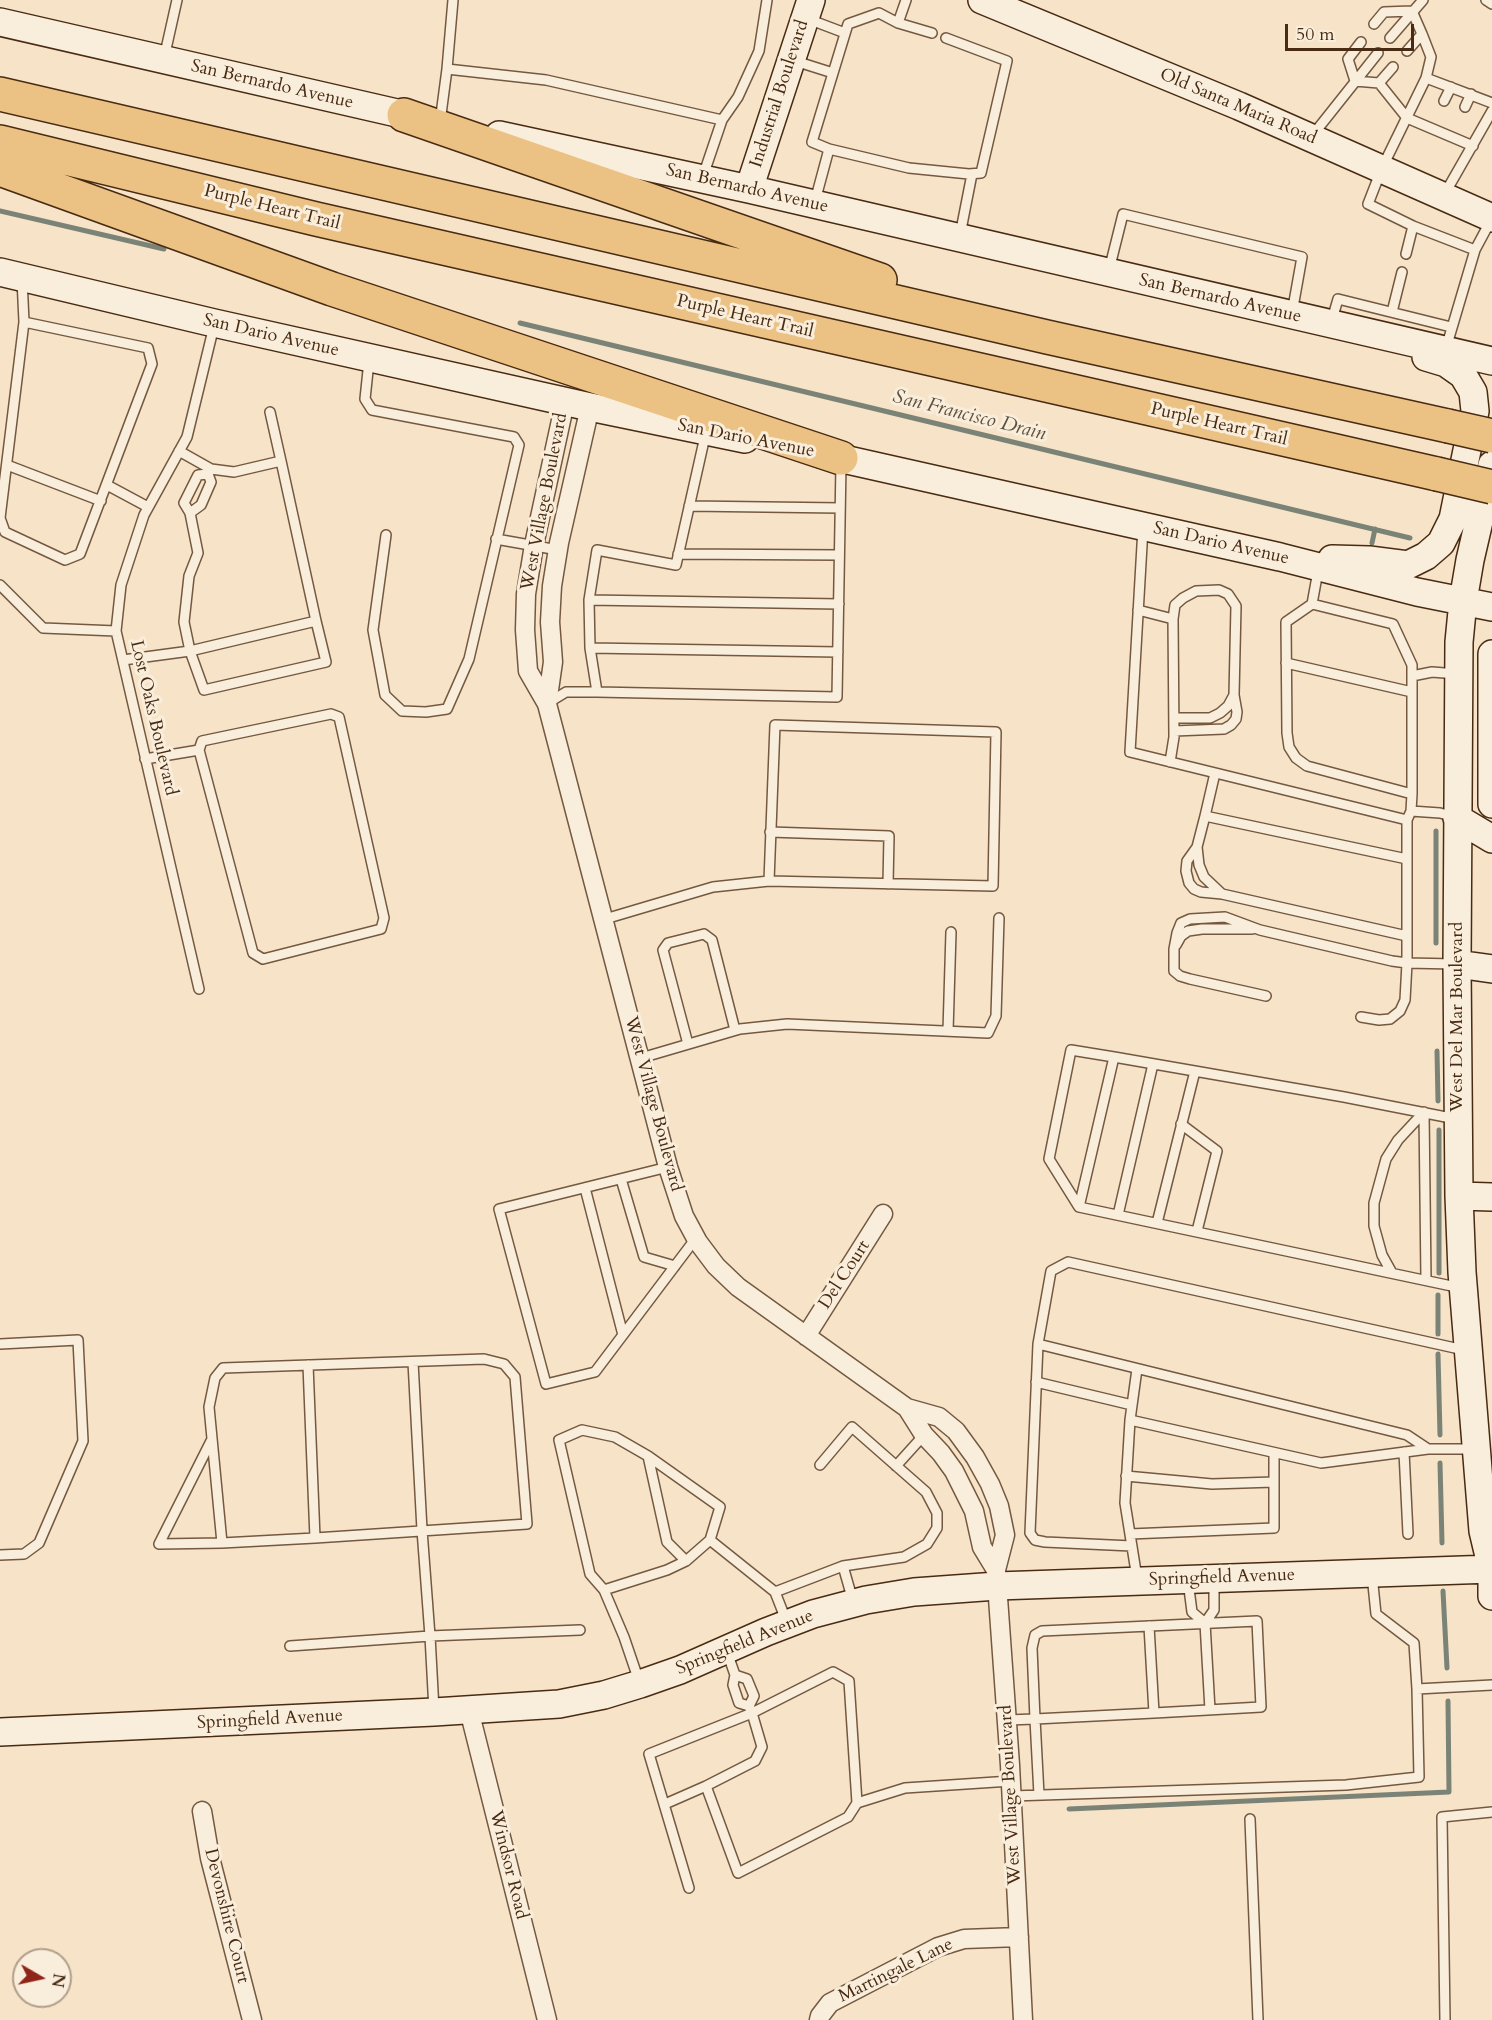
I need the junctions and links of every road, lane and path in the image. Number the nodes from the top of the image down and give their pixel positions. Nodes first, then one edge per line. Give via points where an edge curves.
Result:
1 (177, 0) edge
2 (453, 0) edge
3 (767, 0) edge
4 (906, 0) edge
5 (982, 0) edge
6 (1423, 0) edge
7 (1486, 0) edge
8 (1492, 4) edge
9 (808, 9) edge
10 (1412, 11) junction
11 (0, 22) edge
12 (898, 23) junction
13 (1374, 24) dead end
14 (845, 33) junction
15 (932, 33) dead end
16 (1422, 34) junction
17 (946, 38) dead end
18 (1390, 38) dead end
19 (1361, 42) dead end
20 (1407, 51) dead end
21 (1378, 53) dead end
22 (791, 59) junction
23 (164, 60) junction
24 (1393, 67) dead end
25 (447, 69) junction
26 (833, 73) junction
27 (1426, 78) junction
28 (1355, 81) junction
29 (1379, 83) junction
30 (1451, 87) junction
31 (0, 94) edge
32 (1471, 94) junction
33 (1444, 101) dead end
34 (1492, 103) edge
35 (1465, 107) dead end
36 (1492, 111) edge
37 (404, 115) junction
38 (1407, 118) junction
39 (722, 120) junction
40 (440, 122) junction
41 (1457, 129) dead end
42 (1311, 138) junction
43 (1453, 138) junction
44 (0, 142) edge
45 (1473, 146) junction
46 (829, 149) junction
47 (1382, 168) junction
48 (0, 169) edge
49 (972, 174) junction
50 (702, 178) junction
51 (749, 189) junction
52 (1443, 196) junction
53 (814, 204) junction
54 (1492, 218) edge
55 (1413, 226) junction
56 (960, 238) junction
57 (1474, 250) junction
58 (1406, 254) dead end
59 (1402, 272) dead end
60 (1108, 273) junction
61 (11, 274) edge
62 (1392, 312) junction
63 (1292, 315) junction
64 (24, 322) junction
65 (214, 324) junction
66 (1331, 324) junction
67 (1047, 337) junction
68 (1448, 339) junction
69 (370, 358) junction
70 (1492, 361) edge
71 (577, 405) junction
72 (270, 412) dead end
73 (706, 431) junction
74 (1492, 436) edge
75 (179, 451) junction
76 (841, 458) junction
77 (281, 461) junction
78 (7, 465) junction
79 (1492, 465) edge
80 (209, 471) junction
81 (107, 485) junction
82 (1492, 487) edge
83 (101, 501) junction
84 (689, 506) junction
85 (148, 507) junction
86 (840, 508) junction
87 (190, 513) junction
88 (0, 518) edge
89 (1143, 526) junction
90 (386, 535) dead end
91 (496, 539) junction
92 (534, 545) junction
93 (558, 550) junction
94 (678, 554) junction
95 (839, 555) junction
96 (1280, 557) junction
97 (1319, 567) junction
98 (0, 585) edge
99 (589, 600) junction
100 (1463, 602) junction
101 (838, 604) junction
102 (1312, 604) junction
103 (1492, 607) edge
104 (1138, 610) junction
105 (1173, 620) junction
106 (316, 621) junction
107 (116, 631) junction
108 (590, 648) junction
109 (190, 651) junction
110 (838, 652) junction
111 (1492, 654) edge
112 (123, 660) junction
113 (1286, 663) junction
114 (1459, 674) junction
115 (1412, 676) junction
116 (597, 692) junction
117 (1412, 692) junction
118 (1234, 695) junction
119 (547, 704) junction
120 (1174, 718) junction
121 (1174, 731) junction
122 (1492, 743) edge
123 (199, 750) junction
124 (145, 759) junction
125 (1170, 762) junction
126 (1215, 773) junction
127 (1492, 789) edge
128 (1412, 794) junction
129 (1492, 804) edge
130 (1409, 815) junction
131 (1205, 816) junction
132 (1457, 818) junction
133 (770, 832) junction
134 (1492, 838) edge
135 (1197, 847) junction
136 (1407, 859) junction
137 (769, 881) junction
138 (888, 884) junction
139 (1222, 894) junction
140 (999, 918) dead end
141 (605, 919) junction
142 (951, 932) dead end
143 (1407, 936) junction
144 (1407, 963) junction
145 (1457, 964) junction
146 (1492, 969) edge
147 (199, 989) dead end
148 (1266, 996) dead end
149 (1361, 1017) dead end
150 (735, 1030) junction
151 (948, 1031) junction
152 (688, 1044) junction
153 (1114, 1057) junction
154 (640, 1058) junction
155 (1153, 1064) junction
156 (1195, 1071) junction
157 (1424, 1112) junction
158 (1458, 1119) junction
159 (1181, 1124) junction
160 (668, 1167) junction
161 (621, 1179) junction
162 (585, 1188) junction
163 (1459, 1196) junction
164 (1492, 1197) edge
165 (1079, 1207) junction
166 (883, 1214) dead end
167 (1118, 1215) junction
168 (1157, 1223) junction
169 (1197, 1232) junction
170 (696, 1238) junction
171 (675, 1266) junction
172 (1392, 1272) junction
173 (1426, 1280) junction
174 (1464, 1289) junction
175 (623, 1335) junction
176 (806, 1336) junction
177 (0, 1344) edge
178 (1038, 1344) junction
179 (1469, 1351) junction
180 (413, 1362) junction
181 (308, 1365) junction
182 (1137, 1369) junction
183 (1036, 1382) junction
184 (1132, 1405) junction
185 (906, 1408) junction
186 (1130, 1420) junction
187 (924, 1435) junction
188 (211, 1441) junction
189 (1428, 1449) junction
190 (1477, 1449) junction
191 (1404, 1452) junction
192 (1274, 1453) junction
193 (648, 1455) junction
194 (820, 1465) dead end
195 (896, 1466) junction
196 (1126, 1476) junction
197 (1274, 1482) junction
198 (422, 1530) junction
199 (1130, 1534) junction
200 (1408, 1534) dead end
201 (315, 1538) junction
202 (710, 1540) junction
203 (222, 1542) junction
204 (1132, 1546) junction
205 (0, 1555) edge
206 (686, 1561) junction
207 (843, 1566) junction
208 (1492, 1569) edge
209 (1372, 1573) junction
210 (996, 1578) junction
211 (1214, 1578) junction
212 (1187, 1579) junction
213 (1138, 1581) junction
214 (604, 1590) junction
215 (775, 1592) junction
216 (1492, 1596) edge
217 (853, 1603) junction
218 (1205, 1623) junction
219 (787, 1624) junction
220 (1149, 1626) junction
221 (580, 1630) dead end
222 (430, 1636) junction
223 (290, 1646) dead end
224 (726, 1649) junction
225 (735, 1675) junction
226 (640, 1684) junction
227 (1492, 1685) edge
228 (1417, 1689) junction
229 (469, 1710) junction
230 (750, 1710) junction
231 (1210, 1710) junction
232 (434, 1712) junction
233 (1154, 1713) junction
234 (1035, 1719) junction
235 (1007, 1720) junction
236 (0, 1732) edge
237 (706, 1786) junction
238 (1012, 1788) junction
239 (1039, 1795) junction
240 (857, 1803) junction
241 (665, 1804) junction
242 (202, 1811) dead end
243 (1492, 1812) edge
244 (1250, 1819) dead end
245 (689, 1888) dead end
246 (1019, 1937) junction
247 (252, 2020) edge
248 (547, 2020) edge
249 (819, 2020) edge
250 (1023, 2020) edge
251 (1258, 2020) edge
252 (1445, 2020) edge

1 - 23 lane
2 - 25 lane
3 - 39 lane via 759,51 738,97
4 - 12 lane
5 - 42 main road, Old Santa Maria Road
6 - 10 lane
7 - 8 lane
9 - 14 lane
9 - 22 main road, Industrial Boulevard
10 - 13 lane via 1384,12
10 - 16 lane
10 - 18 lane
11 - 23 main road, San Bernardo Avenue
12 - 14 lane via 879,14 848,24
12 - 15 lane
14 - 26 lane
16 - 20 lane
16 - 27 lane via 1431,57
17 - 49 lane via 1007,61 981,173
19 - 28 lane via 1348,59
21 - 28 lane
22 - 26 lane
22 - 51 main road, Industrial Boulevard
23 - 37 main road, San Bernardo Avenue
24 - 29 lane
25 - 39 lane via 546,80
25 - 40 lane
26 - 46 lane via 812,142
27 - 30 lane
27 - 38 lane
28 - 29 lane
28 - 42 lane
29 - 38 lane
30 - 32 lane
30 - 33 lane
31 - 67 highway
32 - 34 lane
32 - 35 lane
36 - 45 lane
37 - 40 main road, San Bernardo Avenue
37 - 67 highway
38 - 43 lane via 1434,126
38 - 47 lane
39 - 50 lane
40 - 50 main road, San Bernardo Avenue
41 - 43 lane
42 - 47 main road, Old Santa Maria Road
43 - 45 lane
44 - 82 highway, Purple Heart Trail, bridge via 316,219
45 - 52 lane
46 - 49 lane via 909,168
46 - 53 lane
47 - 52 main road, Old Santa Maria Road
47 - 55 lane via 1368,204
48 - 76 highway via 332,289
49 - 56 lane
50 - 51 main road, San Bernardo Avenue
51 - 53 main road, San Bernardo Avenue
52 - 54 main road, Old Santa Maria Road
53 - 56 main road, San Bernardo Avenue
54 - 57 lane
55 - 57 lane
55 - 58 lane
56 - 60 main road, San Bernardo Avenue
57 - 68 lane
59 - 62 lane
60 - 63 main road, San Bernardo Avenue
60 - 63 lane via 1123,214 1302,257
61 - 64 lane
61 - 65 main road, San Dario Avenue
62 - 66 lane via 1338,299
62 - 68 lane
63 - 66 main road, San Bernardo Avenue
64 - 78 lane
64 - 81 lane via 148,348 152,364
65 - 69 main road, San Dario Avenue
65 - 75 lane, Lost Oaks Boulevard via 187,437
66 - 68 main road, San Bernardo Avenue
66 - 96 main road via 1446,363 1463,375 1473,392 1475,411 1453,519 1441,543 1408,565
67 - 74 highway, bridge
68 - 70 main road, San Bernardo Avenue
69 - 71 main road, San Dario Avenue
69 - 91 lane via 365,399 372,410 514,437 519,446
71 - 73 main road, San Dario Avenue
71 - 92 street, West Village Boulevard
71 - 93 street, West Village Boulevard
72 - 77 lane
73 - 76 main road, San Dario Avenue
73 - 84 lane
75 - 80 lane
75 - 85 lane, Lost Oaks Boulevard
76 - 86 lane
76 - 89 main road, San Dario Avenue
77 - 80 lane via 234,472
77 - 106 lane
78 - 83 lane
78 - 88 lane
79 - 100 main road, West Del Mar Boulevard
80 - 87 lane via 211,482 201,506
80 - 87 lane via 198,475 184,503
81 - 83 lane
81 - 85 lane
83 - 88 lane via 80,554 65,560 5,532
84 - 86 lane
84 - 94 lane
85 - 107 lane, Lost Oaks Boulevard via 121,585
86 - 95 lane
87 - 109 lane via 198,553 189,576 184,622
89 - 96 main road, San Dario Avenue
89 - 104 lane
90 - 91 lane via 373,630 385,694 402,711 426,712 447,709 469,659
91 - 92 lane
92 - 93 lane
92 - 119 street, West Village Boulevard via 526,594 527,661 528,671
93 - 119 street, West Village Boulevard via 552,586 552,662
94 - 95 lane
94 - 99 lane via 676,565 597,550
95 - 101 lane
96 - 97 main road, San Dario Avenue
97 - 100 main road, San Dario Avenue
97 - 102 lane
98 - 107 lane via 43,628
99 - 101 lane
99 - 108 lane
100 - 103 main road, San Dario Avenue
100 - 114 main road, West Del Mar Boulevard
101 - 110 lane
102 - 113 lane via 1286,622
102 - 115 lane via 1393,624 1412,664
104 - 105 lane
104 - 125 lane via 1130,752
105 - 118 lane via 1175,605 1196,591 1219,590 1233,599
105 - 120 lane
106 - 109 lane
106 - 109 lane via 326,662 204,690
107 - 112 lane, Lost Oaks Boulevard
108 - 110 lane
108 - 116 lane
109 - 112 lane
110 - 116 lane via 837,697
111 - 122 main road
112 - 124 lane, Lost Oaks Boulevard
113 - 117 lane
113 - 128 lane via 1287,734 1296,758 1318,770
114 - 115 lane via 1431,672
114 - 132 main road, West Del Mar Boulevard
115 - 117 lane
116 - 119 lane via 566,692
117 - 128 lane
118 - 120 lane via 1220,714 1210,718
118 - 121 lane via 1237,712 1231,725
119 - 141 street, West Village Boulevard
120 - 121 lane
121 - 125 lane
122 - 127 main road
123 - 123 lane via 202,741 331,714 339,717 384,918 381,929 263,959 253,953
123 - 124 lane
124 - 147 lane, Lost Oaks Boulevard
125 - 126 lane
126 - 130 lane
126 - 131 lane
127 - 129 main road
128 - 130 lane
130 - 132 lane via 1440,813
130 - 136 lane
131 - 135 lane
131 - 136 lane
132 - 134 main road
132 - 145 main road, West Del Mar Boulevard
133 - 137 lane
133 - 138 lane via 889,836
133 - 138 lane via 774,725 996,732 993,886
135 - 139 lane via 1204,877
135 - 139 lane via 1187,861 1189,883 1201,892
136 - 143 lane
137 - 138 lane
137 - 141 lane via 713,887
139 - 143 lane
140 - 151 lane via 996,1016 988,1033
141 - 154 street, West Village Boulevard
142 - 151 lane
143 - 144 lane
144 - 145 lane
144 - 148 lane via 1260,930 1225,917 1181,923 1174,949 1174,971 1180,976
144 - 149 lane via 1405,1000 1400,1011 1390,1019
145 - 146 main road
145 - 158 main road, West Del Mar Boulevard
150 - 151 lane via 787,1024
150 - 152 lane
150 - 152 lane via 712,940 704,934 668,943 663,950
152 - 154 lane
153 - 155 lane
153 - 165 lane
153 - 165 lane via 1071,1050 1049,1159
154 - 160 street, West Village Boulevard
155 - 156 lane
155 - 167 lane
156 - 157 lane
156 - 159 lane
157 - 158 lane
157 - 172 lane via 1386,1159 1374,1203 1374,1226
157 - 173 lane
158 - 163 main road, West Del Mar Boulevard
159 - 168 lane
159 - 169 lane via 1217,1151
160 - 161 lane
160 - 170 street, West Village Boulevard via 684,1216
161 - 162 lane
161 - 171 lane via 644,1257
162 - 175 lane
162 - 175 lane via 499,1209 546,1384 595,1372
163 - 164 main road
163 - 174 main road, West Del Mar Boulevard
165 - 167 lane
166 - 176 street, Del Court
167 - 168 lane
168 - 169 lane
169 - 172 lane
170 - 171 lane
170 - 176 street, West Village Boulevard via 716,1266 738,1287
171 - 175 lane
172 - 173 lane
173 - 174 lane
174 - 179 main road, West Del Mar Boulevard
176 - 185 street, West Village Boulevard
177 - 205 lane via 78,1340 83,1441 39,1544 24,1554
178 - 179 lane via 1051,1271 1068,1262
178 - 182 lane
178 - 183 lane
179 - 190 main road, West Del Mar Boulevard
180 - 181 lane
180 - 198 lane
180 - 198 lane via 484,1359 504,1364 515,1377 527,1524
181 - 188 lane via 223,1368 215,1378 209,1407
181 - 201 lane
182 - 184 lane
182 - 189 lane via 1407,1436
183 - 184 lane
183 - 204 lane via 1030,1533 1035,1540 1045,1542
184 - 186 lane
185 - 187 street, West Village Boulevard
185 - 210 street, West Village Boulevard via 939,1417 956,1431 990,1484 1005,1535
186 - 192 lane
186 - 196 lane
187 - 195 lane
187 - 210 street, West Village Boulevard via 941,1452 958,1479 974,1511 982,1547
188 - 203 lane
188 - 203 lane via 159,1544
189 - 190 lane
189 - 191 lane
190 - 208 main road, West Del Mar Boulevard via 1483,1531
191 - 192 lane via 1321,1463
191 - 200 lane
192 - 197 lane
193 - 202 lane via 720,1507
193 - 206 lane via 667,1542
193 - 214 lane via 615,1437 582,1430 559,1440 590,1574
194 - 195 lane via 852,1427
195 - 207 lane via 926,1492 937,1513 937,1528 927,1544 904,1557
196 - 197 lane via 1212,1484
196 - 199 lane
197 - 199 lane via 1274,1528
198 - 201 lane
198 - 222 lane
199 - 204 lane
201 - 203 lane
202 - 206 lane
202 - 215 lane
204 - 213 lane
206 - 214 lane
207 - 215 lane
207 - 217 lane
208 - 209 main road, Springfield Avenue
208 - 216 main road, West Del Mar Boulevard
209 - 211 main road, Springfield Avenue
209 - 228 lane via 1376,1614 1414,1643
210 - 213 main road, Springfield Avenue
210 - 217 main road, Springfield Avenue
210 - 235 street, West Village Boulevard
211 - 212 main road, Springfield Avenue
211 - 218 lane via 1214,1610
212 - 213 main road, Springfield Avenue
212 - 218 lane via 1191,1612
214 - 226 lane
215 - 219 lane
217 - 219 main road, Springfield Avenue
218 - 220 lane
218 - 231 lane
218 - 231 lane via 1257,1621 1261,1707
219 - 224 main road, Springfield Avenue
220 - 233 lane
220 - 234 lane via 1042,1631 1035,1635
221 - 222 lane
222 - 223 lane
222 - 232 lane
224 - 225 lane
224 - 226 main road, Springfield Avenue
225 - 230 lane via 733,1684 739,1702
225 - 230 lane via 747,1679 754,1696
226 - 229 main road, Springfield Avenue via 559,1704
227 - 228 lane
228 - 239 lane via 1419,1777 1346,1785
229 - 232 main road, Springfield Avenue
229 - 248 street, Windsor Road
230 - 237 lane via 762,1747 755,1761
230 - 240 lane via 833,1672 849,1682
230 - 241 lane via 650,1754
231 - 233 lane
232 - 236 main road, Springfield Avenue
233 - 234 lane
234 - 235 lane
234 - 239 lane
235 - 238 street, West Village Boulevard
237 - 240 lane via 738,1873 848,1816
237 - 241 lane
238 - 239 lane
238 - 240 lane via 905,1788
238 - 246 street, West Village Boulevard
241 - 245 lane
242 - 247 street, Devonshire Court via 210,1858
243 - 252 lane via 1442,1817
244 - 251 lane
246 - 249 street, Martingale Lane via 964,1939 938,1947 830,2003
246 - 250 street, West Village Boulevard

